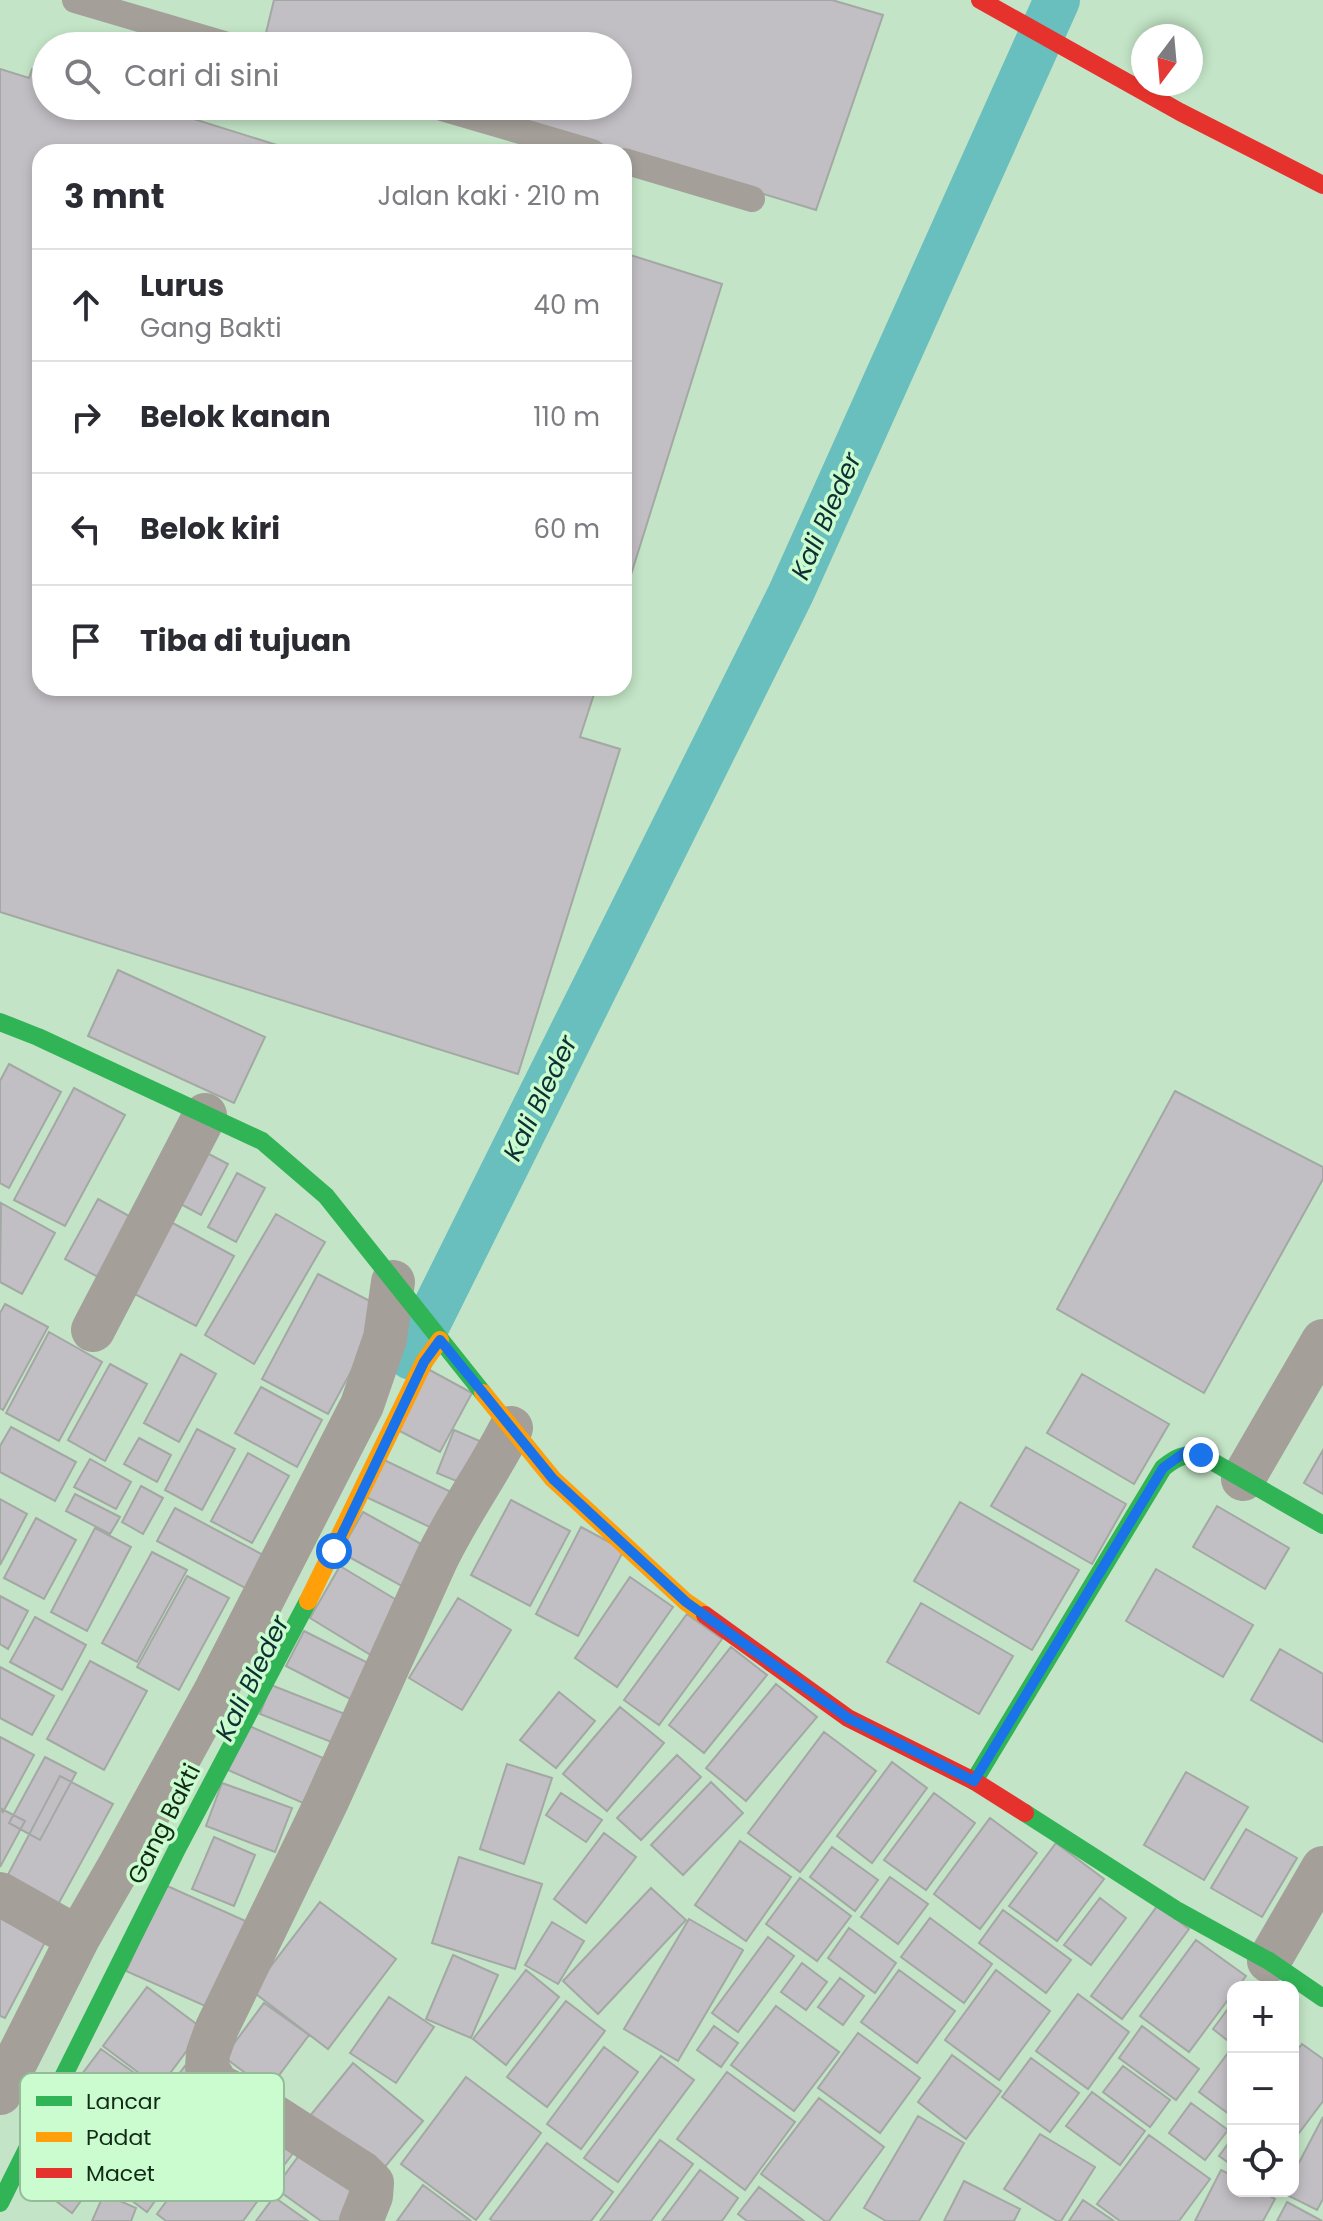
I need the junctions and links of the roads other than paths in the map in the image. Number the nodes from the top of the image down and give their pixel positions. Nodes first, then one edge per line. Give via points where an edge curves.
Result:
1 (980, 0) edge
2 (84, 1) edge
3 (185, 32) edge
4 (483, 120) edge
5 (565, 144) edge
6 (632, 163) edge
7 (1323, 185) edge
8 (752, 199) dead end
9 (0, 1022) edge
10 (205, 1115) junction
11 (399, 1290) junction
12 (93, 1330) dead end
13 (436, 1335) junction
14 (1323, 1341) edge
15 (511, 1428) junction
16 (1243, 1479) junction
17 (1323, 1525) edge
18 (974, 1781) junction
19 (1323, 1868) edge
20 (0, 1894) edge
21 (78, 1938) junction
22 (1269, 1961) junction
23 (1323, 1998) edge
24 (11, 2047) edge
25 (65, 2073) edge
26 (210, 2073) edge
27 (0, 2093) edge
28 (284, 2123) edge
29 (20, 2163) edge
30 (0, 2203) edge
31 (361, 2221) edge

1 - 7 street
2 - 3 lane
4 - 5 lane
6 - 8 lane
9 - 10 street
10 - 11 street via 262,1141 326,1196
10 - 12 street
11 - 13 street
11 - 21 street via 362,1405 216,1690
13 - 15 street
13 - 25 street, Gang Bakti via 334,1551
14 - 16 street
15 - 18 street via 553,1479 686,1602 848,1718
15 - 26 street via 454,1523 217,2028 208,2053
16 - 17 street
16 - 18 street via 1201,1455 1185,1452 1163,1468
18 - 22 street via 1178,1911
19 - 22 street
20 - 21 street
21 - 24 street
22 - 23 street
24 - 27 street
28 - 31 street via 372,2183
29 - 30 street, Gang Bakti

